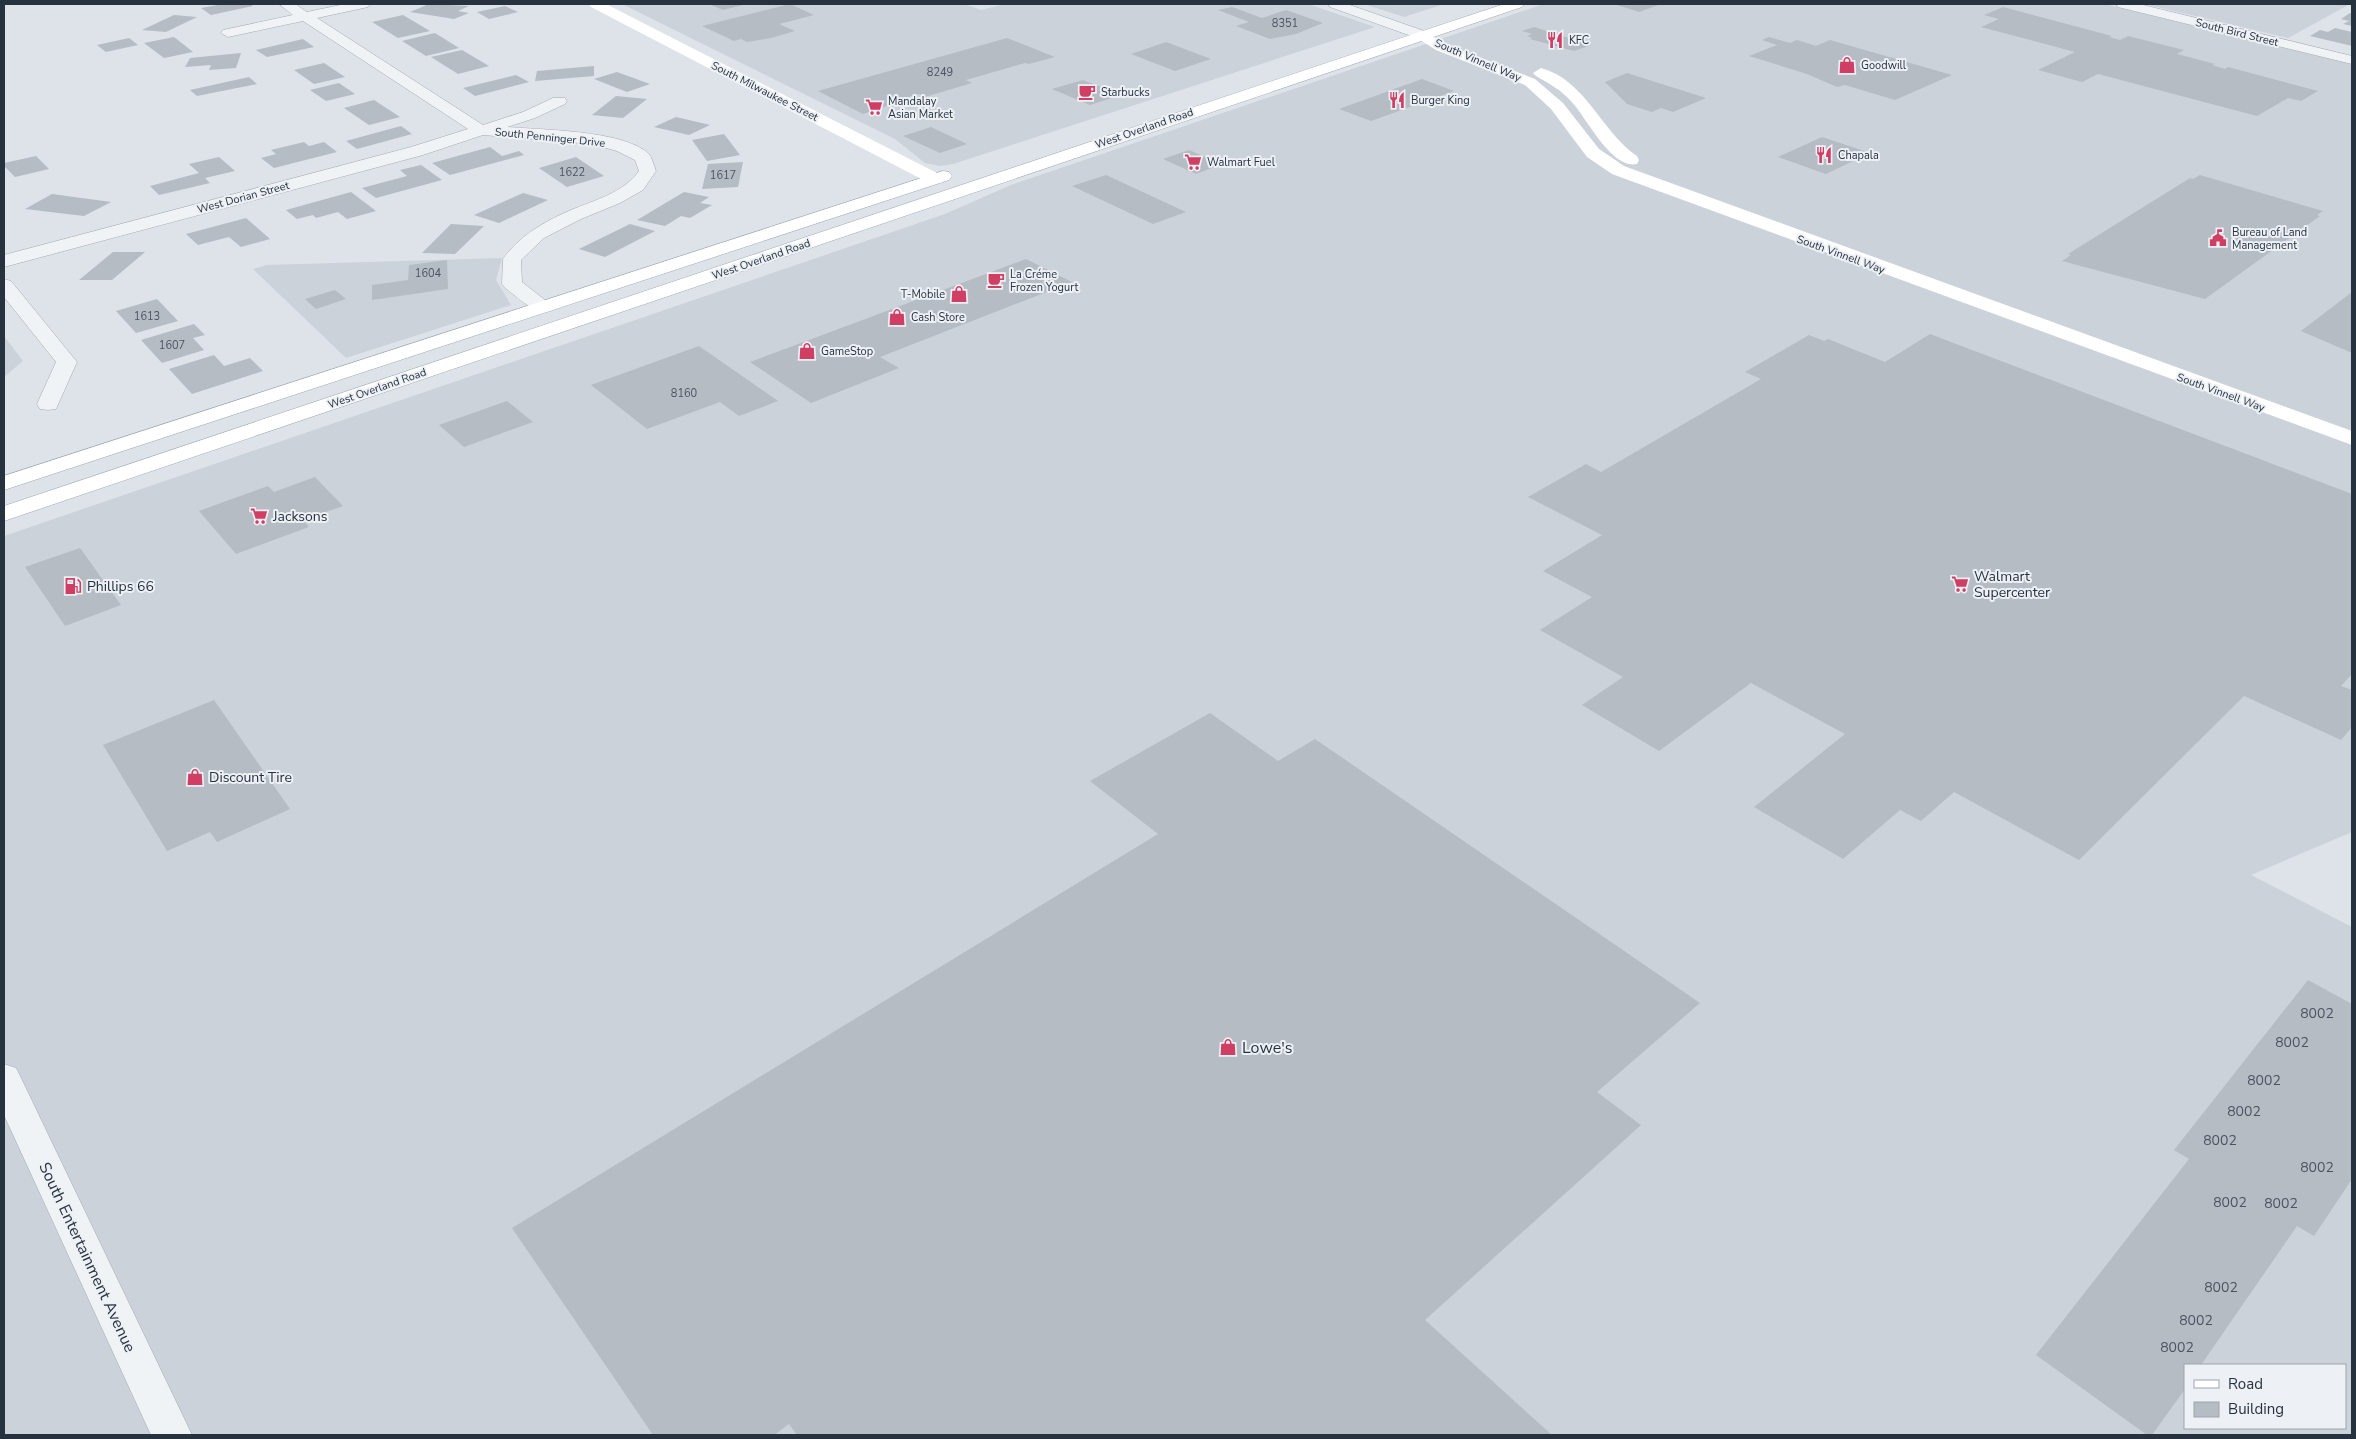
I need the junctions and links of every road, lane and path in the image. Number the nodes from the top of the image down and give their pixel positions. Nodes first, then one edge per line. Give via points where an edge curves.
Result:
1 (286, 4) edge
2 (363, 4) edge
3 (596, 4) edge
4 (1335, 4) edge
5 (1480, 4) edge
6 (1517, 4) edge
7 (2123, 4) edge
8 (305, 16) junction
9 (1403, 28) junction
10 (228, 33) dead end
11 (1422, 35) junction
12 (1357, 41) dead end
13 (2352, 60) edge
14 (559, 100) dead end
15 (480, 130) junction
16 (1087, 131) dead end
17 (935, 179) junction
18 (955, 182) junction
19 (792, 225) junction
20 (4, 261) edge
21 (710, 277) junction
22 (4, 285) edge
23 (640, 300) junction
24 (544, 307) junction
25 (344, 399) junction
26 (48, 404) dead end
27 (2352, 426) edge
28 (2352, 438) edge
29 (4, 483) edge
30 (4, 514) edge
31 (4, 1078) edge
32 (172, 1435) edge

1 - 8 street, South Penninger Drive
2 - 8 street
3 - 17 main road, South Milwaukee Street
4 - 9 street
5 - 9 main road
6 - 11 main road, West Overland Road
7 - 13 street, South Bird Street
8 - 10 street
8 - 15 street, South Penninger Drive
9 - 11 street
9 - 12 main road
11 - 18 main road, West Overland Road
11 - 27 main road, South Vinnell Way via 1465,42 1528,66 1556,81 1577,98 1617,152 1668,180
11 - 28 main road, South Vinnell Way via 1440,47 1530,82 1557,106 1593,153 1618,170
14 - 15 street, South Penninger Drive via 529,115
15 - 20 street, West Dorian Street via 417,151
15 - 24 street, South Penninger Drive via 593,139 642,157 648,171 637,186 538,234 512,260 512,284
16 - 18 main road via 1067,144
17 - 18 main road, West Overland Road
17 - 19 main road, West Overland Road
17 - 21 main road via 923,193 806,232
18 - 21 main road, West Overland Road
19 - 23 main road via 724,256 636,287
19 - 24 main road, West Overland Road
21 - 23 main road, West Overland Road
22 - 26 street via 67,362
23 - 25 main road, West Overland Road
24 - 25 main road via 528,323 367,376
24 - 29 main road, West Overland Road
25 - 30 main road, West Overland Road
31 - 32 street, South Entertainment Avenue

